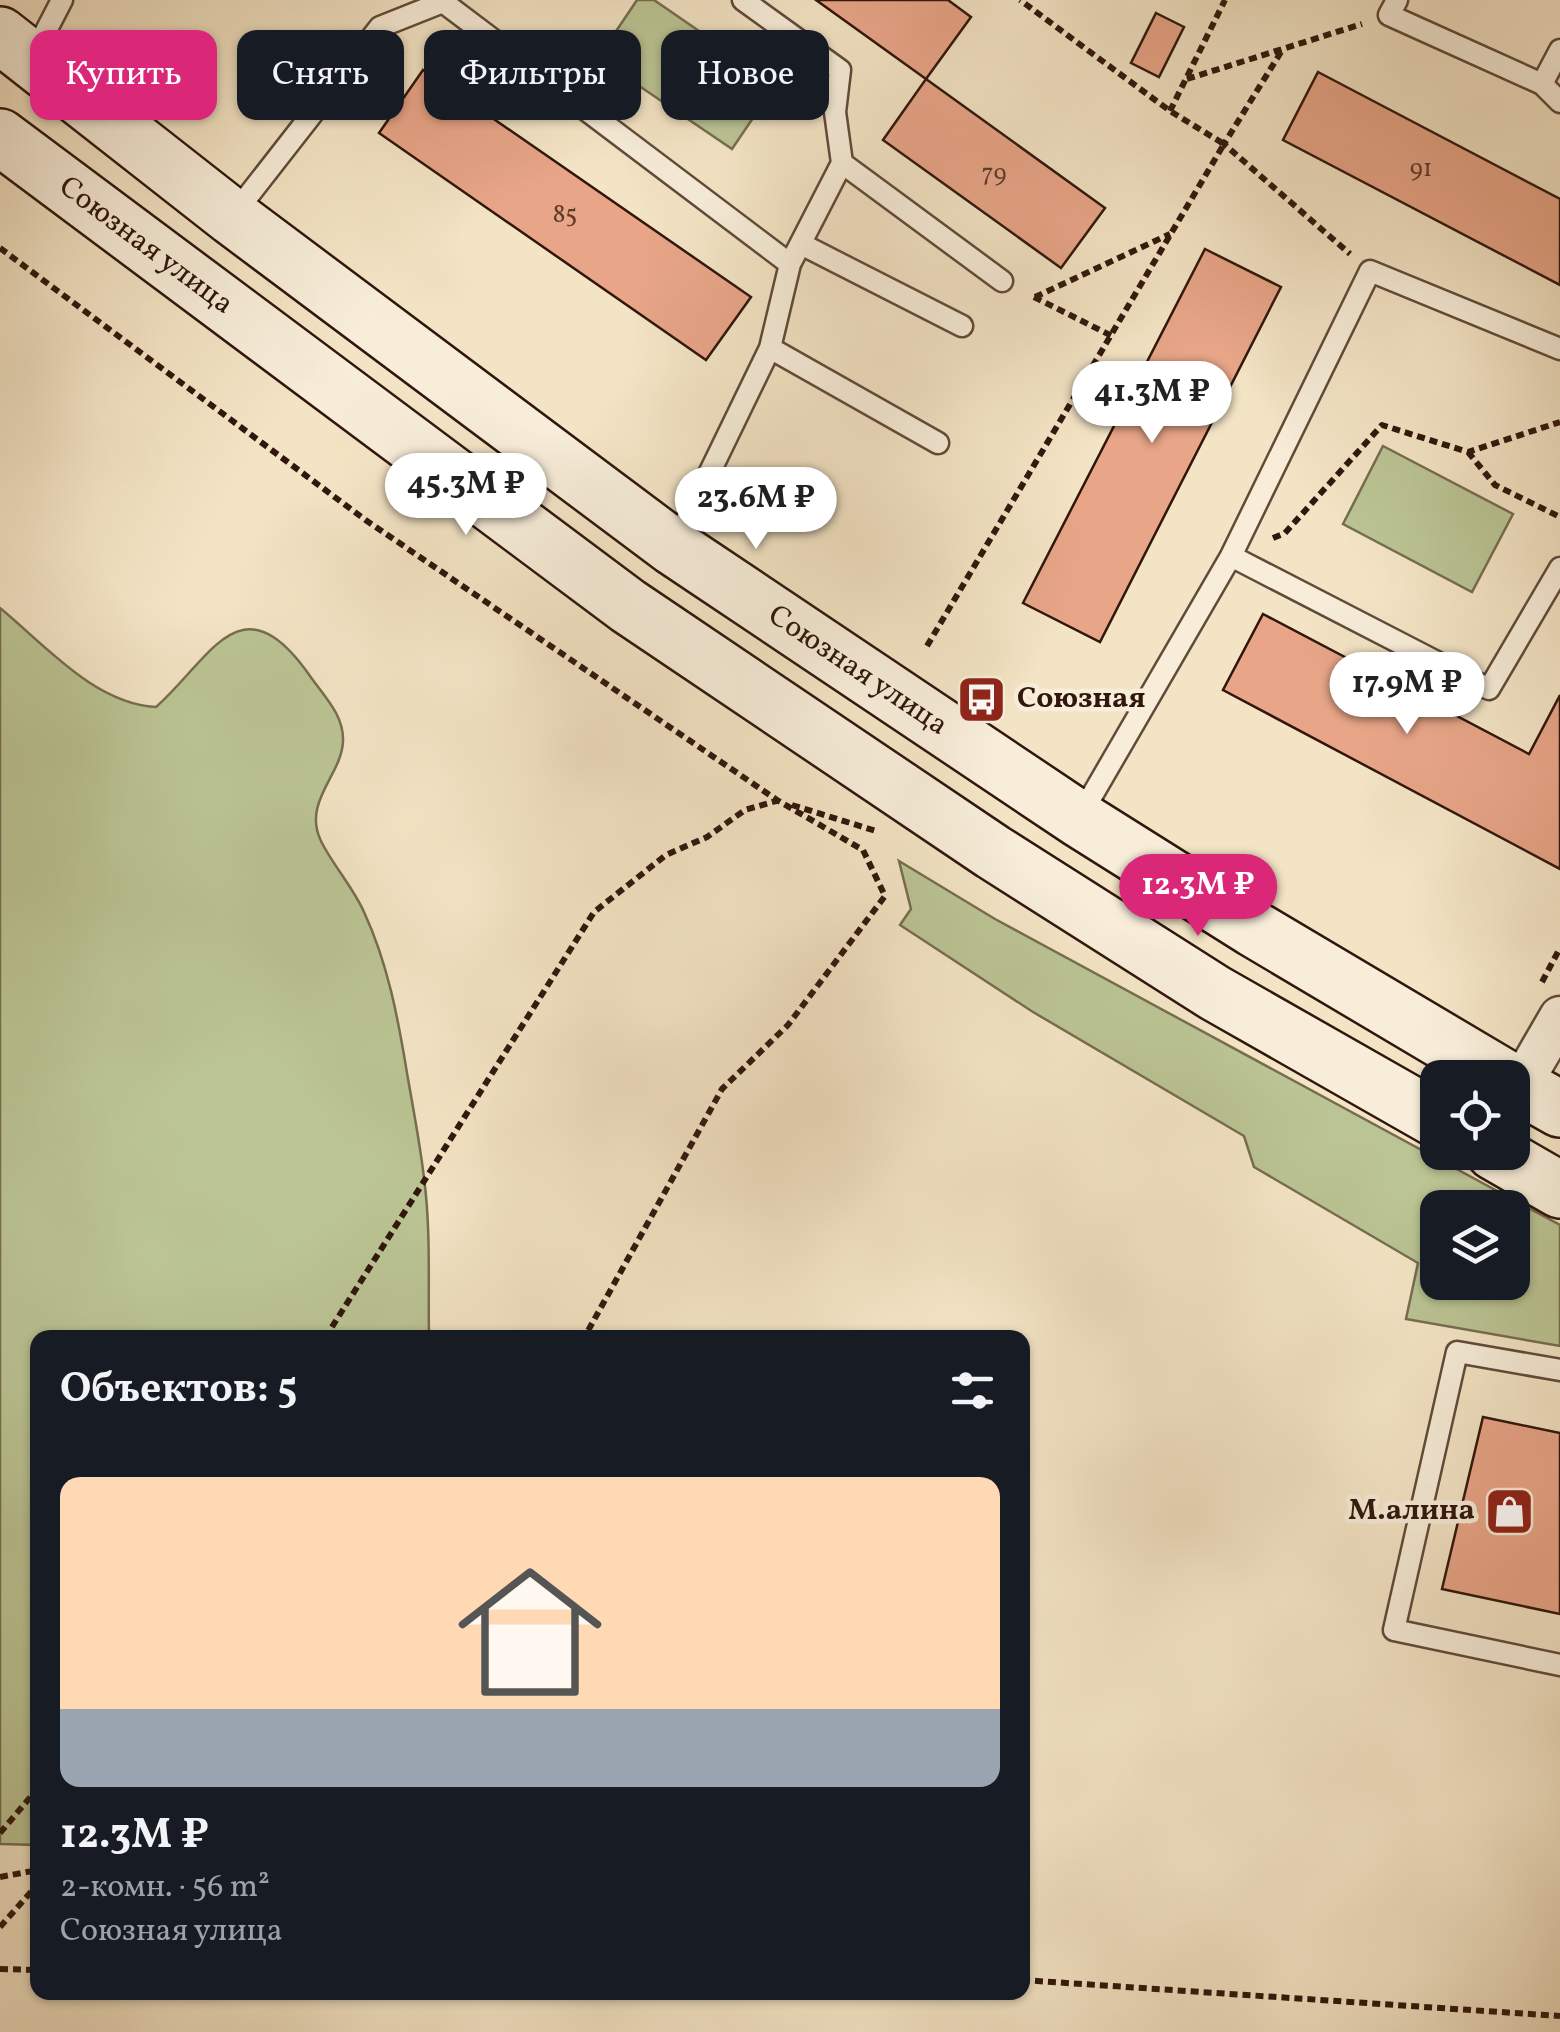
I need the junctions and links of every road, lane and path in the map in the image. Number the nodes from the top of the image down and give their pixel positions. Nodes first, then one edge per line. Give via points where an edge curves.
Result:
1 (62, 0) edge
2 (743, 0) edge
3 (1020, 0) edge
4 (1225, 0) edge
5 (445, 1) edge
6 (1393, 8) edge
7 (16, 47) edge
8 (1560, 50) edge
9 (1281, 52) junction
10 (1187, 80) junction
11 (1542, 84) junction
12 (1560, 102) edge
13 (1170, 111) junction
14 (0, 138) edge
15 (1224, 144) junction
16 (842, 163) junction
17 (232, 217) junction
18 (1172, 233) junction
19 (800, 244) junction
20 (0, 248) edge
21 (790, 264) junction
22 (1370, 271) junction
23 (1002, 281) joint
24 (1035, 297) junction
25 (962, 326) dead end
26 (1112, 336) junction
27 (770, 348) junction
28 (1560, 349) edge
29 (1560, 422) edge
30 (938, 444) dead end
31 (1468, 452) junction
32 (1560, 516) edge
33 (673, 548) junction
34 (1230, 556) junction
35 (1560, 568) edge
36 (927, 646) dead end
37 (777, 800) junction
38 (1079, 819) junction
39 (885, 834) dead end
40 (1254, 929) junction
41 (1215, 993) junction
42 (1560, 1017) edge
43 (1475, 1060) edge
44 (1530, 1077) edge
45 (1420, 1110) edge
46 (1525, 1170) edge
47 (1560, 1190) edge
48 (330, 1330) edge
49 (588, 1330) edge
50 (1560, 1370) edge
51 (1560, 1666) edge
52 (30, 1798) edge
53 (0, 1834) edge
54 (30, 1871) edge
55 (0, 1877) edge
56 (30, 1893) edge
57 (0, 1927) edge
58 (0, 1969) edge
59 (30, 1970) edge
60 (1030, 1981) edge
61 (1560, 2016) edge

1 - 7 lane
2 - 16 lane via 840,70 835,112
3 - 13 path
4 - 10 path
5 - 17 lane via 380,28
5 - 21 lane
6 - 9 path
6 - 11 lane
7 - 17 main road, Союзная улица
8 - 11 lane
9 - 10 path
9 - 15 path
10 - 13 path
11 - 12 lane
13 - 15 path
14 - 41 main road, Союзная улица via 628,606
15 - 18 path
15 - 22 path
16 - 19 lane
16 - 23 lane
17 - 33 main road, Союзная улица
18 - 24 path
18 - 26 path
19 - 21 lane
19 - 25 lane
20 - 37 path via 367,521
21 - 27 lane
22 - 28 lane
22 - 34 lane
23 - 24 path
24 - 26 path
26 - 36 path
27 - 30 lane
27 - 33 lane
29 - 31 path
31 - 32 path via 1495,486
31 - 34 path via 1382,425 1285,534
33 - 38 main road, Союзная улица
34 - 35 lane via 1488,689
34 - 38 lane
37 - 39 path
37 - 48 path via 745,810 666,855 594,912
37 - 49 path via 864,850 885,896 788,1025 722,1089
38 - 40 main road, Союзная улица
40 - 41 main road
40 - 43 main road, Союзная улица
41 - 45 main road, Союзная улица
42 - 44 street
46 - 47 main road
50 - 51 lane via 1457,1352 1394,1630
52 - 53 path
54 - 55 path
56 - 57 path
58 - 59 path
60 - 61 path

